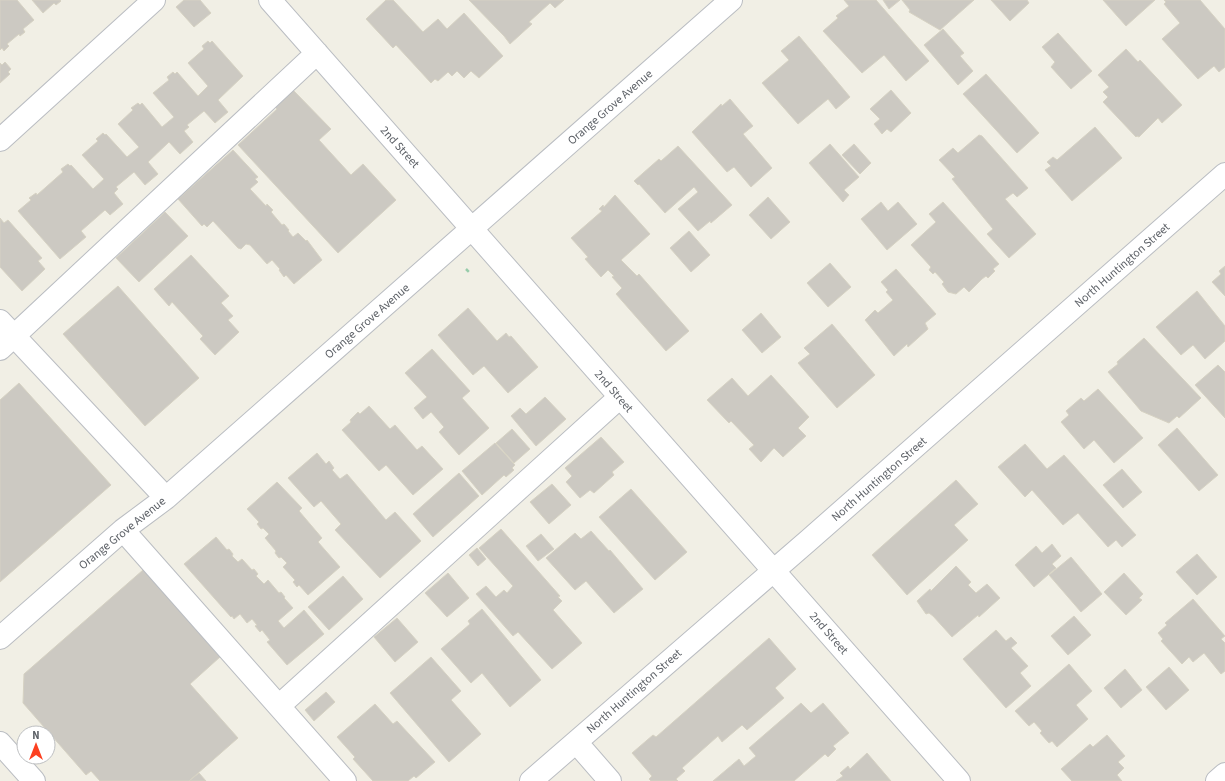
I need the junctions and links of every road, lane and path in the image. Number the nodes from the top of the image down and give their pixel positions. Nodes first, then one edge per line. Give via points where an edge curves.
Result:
1 (154, 0) edge
2 (270, 0) edge
3 (731, 0) edge
4 (316, 53) junction
5 (0, 140) edge
6 (1225, 174) edge
7 (472, 228) junction
8 (466, 268) dead end
9 (470, 273) dead end
10 (5, 335) edge
11 (620, 397) junction
12 (166, 498) junction
13 (123, 530) junction
14 (774, 571) junction
15 (0, 638) edge
16 (280, 705) junction
17 (576, 742) junction
18 (0, 743) edge
19 (1225, 774) edge
20 (34, 781) edge
21 (345, 781) edge
22 (531, 781) edge
23 (610, 781) edge
24 (959, 781) edge
25 (1217, 781) edge

1 - 5 street
2 - 4 street, 2nd Street
3 - 7 street, Orange Grove Avenue
4 - 7 street, 2nd Street
4 - 10 street
6 - 14 street, North Huntington Street
7 - 11 street, 2nd Street
7 - 12 street, Orange Grove Avenue
8 - 9 path
10 - 12 street
11 - 14 street, 2nd Street
11 - 16 street
12 - 13 street, Orange Grove Avenue
13 - 15 street, Orange Grove Avenue
13 - 16 street
14 - 17 street, North Huntington Street
14 - 24 street, 2nd Street
16 - 21 street
17 - 22 street, North Huntington Street
17 - 23 street
18 - 20 street
19 - 25 street

